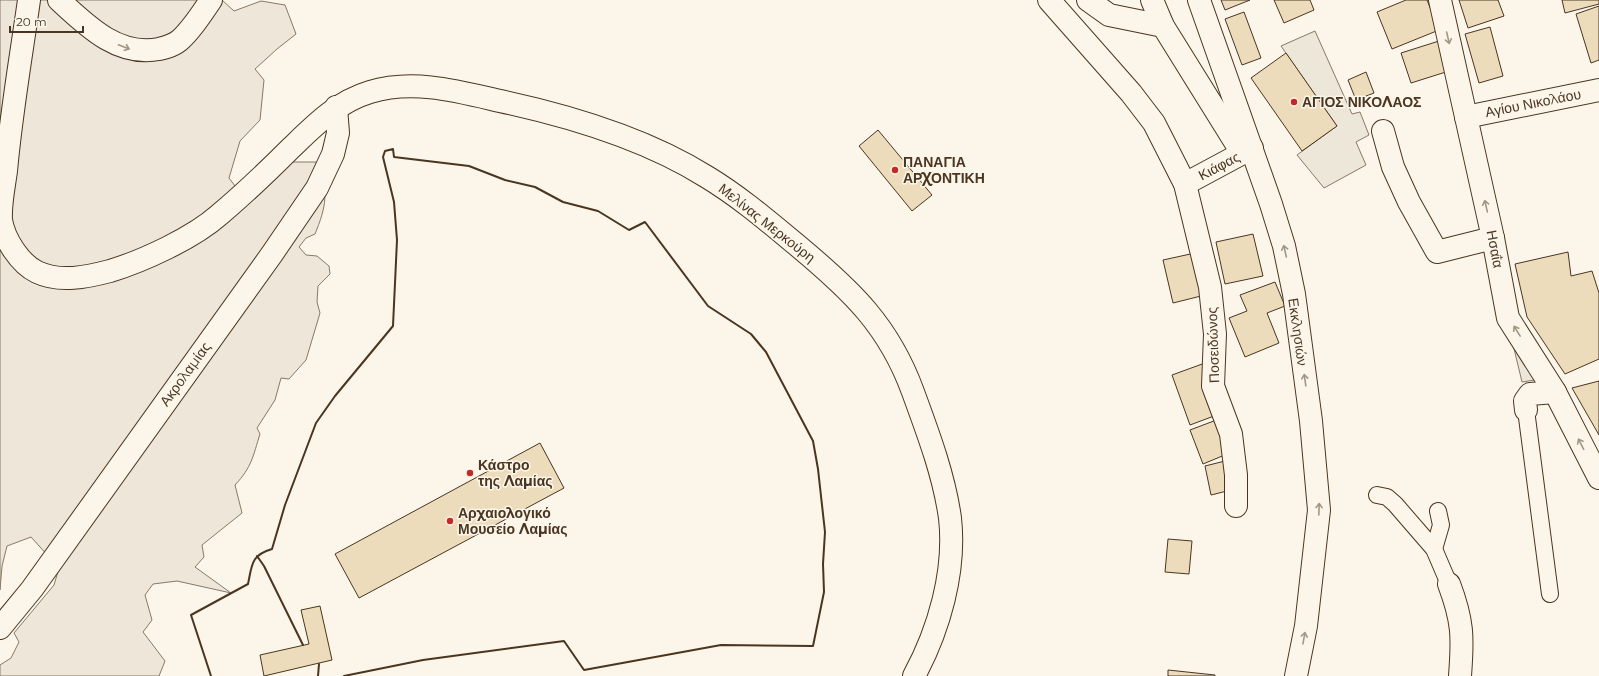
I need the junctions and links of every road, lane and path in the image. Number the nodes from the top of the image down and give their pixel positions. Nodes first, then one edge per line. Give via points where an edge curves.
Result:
1 (30, 0) edge
2 (59, 0) edge
3 (211, 0) edge
4 (1049, 0) edge
5 (1088, 0) edge
6 (1152, 0) edge
7 (1198, 0) edge
8 (1440, 0) edge
9 (1163, 26) junction
10 (1599, 90) edge
11 (336, 107) junction
12 (1466, 117) junction
13 (1383, 131) dead end
14 (1247, 150) junction
15 (1185, 184) junction
16 (1493, 238) junction
17 (1555, 392) junction
18 (1526, 410) joint
19 (1599, 478) edge
20 (1377, 495) dead end
21 (1236, 506) dead end
22 (1438, 511) dead end
23 (1434, 549) junction
24 (1449, 584) joint
25 (1550, 594) dead end
26 (0, 628) edge
27 (914, 676) edge
28 (1296, 676) edge
29 (1460, 676) edge

1 - 11 street, Μελίνας Μερκούρη via 8,143 1,218 6,234 18,255 36,272 47,276 89,277 120,268 168,247 212,221
2 -> 3 street via 82,22 101,35 125,49 147,52 168,47 180,40
4 - 15 street, Ποσειδώνος via 1154,123
5 - 9 street via 1109,16
6 - 9 street
7 - 14 street, Εκκλησιών
8 -> 12 street, Ησαΐα
9 - 14 street
10 - 12 street, Αγίου Νικολάου
11 - 26 street, Ακρολαμίας via 338,133 333,154 317,188 32,589
11 - 27 street, Μελίνας Μερκούρη via 366,93 392,87 413,86 451,90 507,102 601,130 652,149 706,176 742,200 833,276 872,315 905,369 944,486 950,518 951,556 936,627
16 -> 12 street, Ησαΐα
13 - 16 street via 1396,174 1436,252
14 - 15 street, Κιάφας
28 -> 14 street, Εκκλησιών via 1311,589 1319,499 1294,294 1280,234
15 - 21 street, Ποσειδώνος via 1210,287 1214,334 1214,386 1232,434
17 -> 16 street, Ησαΐα via 1508,318
17 - 18 street via 1530,394 1525,401
19 -> 17 street, Ησαΐα
18 - 25 street
20 - 23 street via 1387,497 1395,504
22 - 23 street via 1441,525
23 - 24 street
24 - 29 street via 1461,621 1463,644

